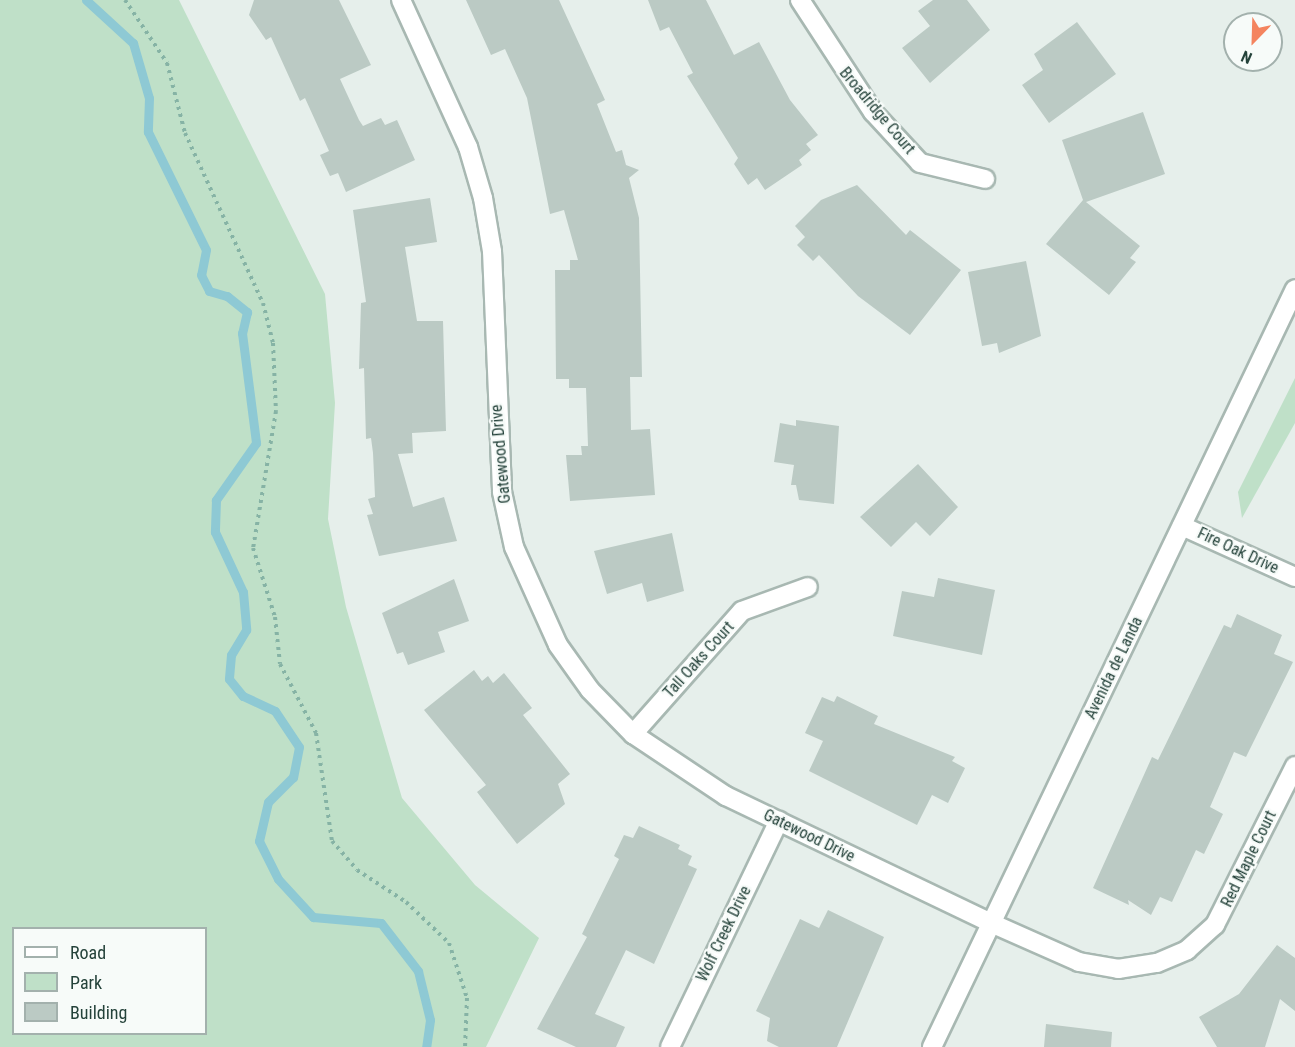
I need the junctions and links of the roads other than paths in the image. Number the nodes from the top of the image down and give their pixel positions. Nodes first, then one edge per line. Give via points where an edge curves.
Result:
1 (401, 0) edge
2 (800, 0) edge
3 (985, 179) dead end
4 (1295, 289) edge
5 (1182, 526) junction
6 (1295, 577) edge
7 (808, 587) dead end
8 (633, 734) junction
9 (1295, 766) edge
10 (778, 821) junction
11 (991, 923) junction
12 (670, 1047) edge
13 (932, 1047) edge

1 - 8 street, Gatewood Drive via 468,147 483,198 492,251 502,492 514,547 558,645 590,690
2 - 3 street, Broadridge Court via 866,102 920,163
4 - 5 street, Avenida de Landa
5 - 6 street, Fire Oak Drive
5 - 11 street, Avenida de Landa
7 - 8 street, Tall Oaks Court via 742,611
8 - 10 street, Gatewood Drive via 678,768
9 - 11 street, Red Maple Court via 1233,897 1215,925 1187,950 1157,963 1098,967
10 - 11 street, Gatewood Drive
10 - 12 street, Wolf Creek Drive
11 - 13 street, Avenida de Landa

